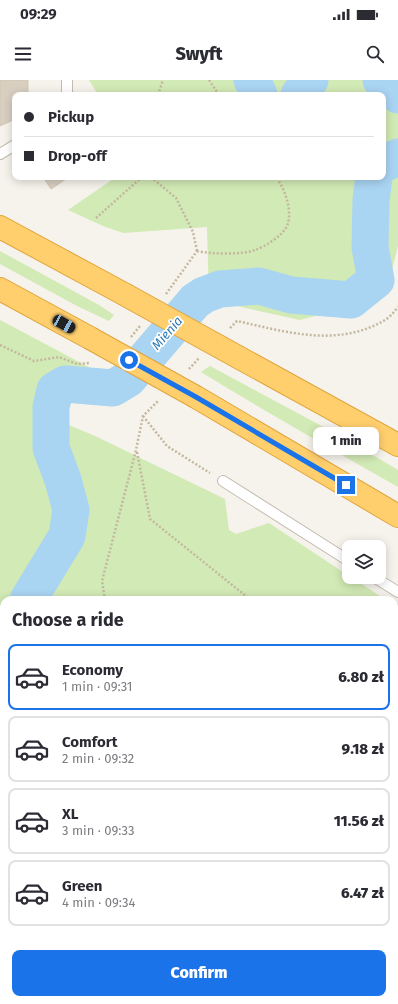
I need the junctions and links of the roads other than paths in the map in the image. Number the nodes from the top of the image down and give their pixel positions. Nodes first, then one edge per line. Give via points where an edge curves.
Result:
1 (66, 80) edge
2 (67, 92) edge
3 (12, 147) edge
4 (0, 154) edge
5 (0, 227) edge
6 (0, 289) edge
7 (398, 445) edge
8 (223, 481) road end
9 (398, 516) edge
10 (342, 557) edge
11 (385, 584) edge
12 (398, 592) edge

1 - 2 lane
3 - 4 lane
5 - 7 highway, bridge
6 - 9 highway, bridge via 196,397
8 - 10 lane
11 - 12 lane

